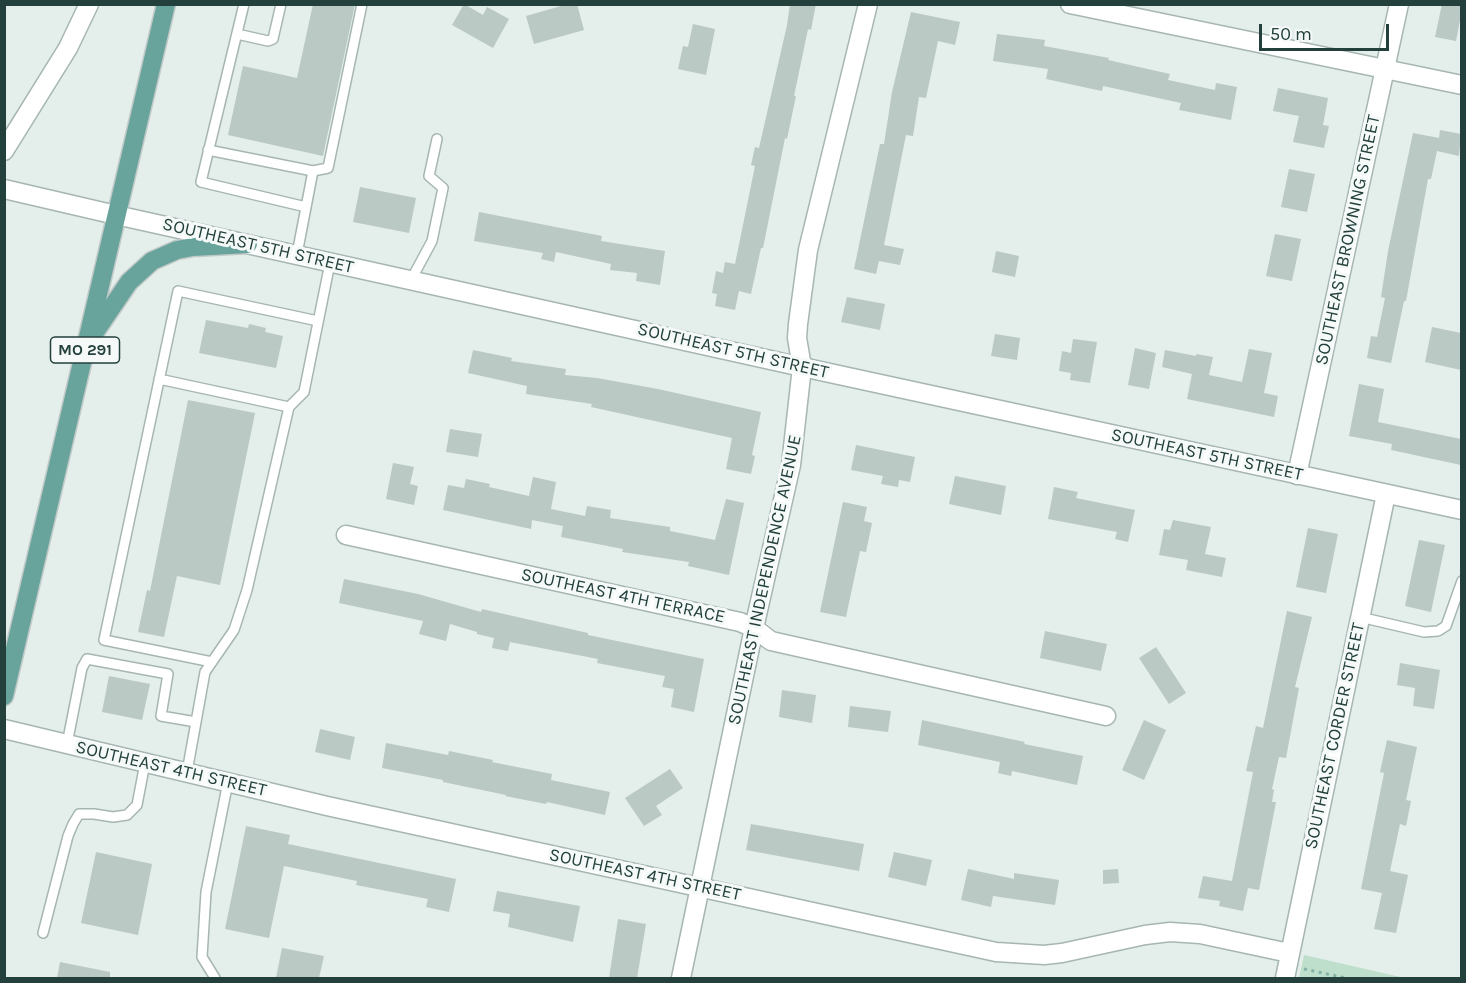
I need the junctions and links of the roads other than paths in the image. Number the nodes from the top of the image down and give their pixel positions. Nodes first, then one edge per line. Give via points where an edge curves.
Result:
1 (90, 4) edge
2 (166, 4) edge
3 (244, 4) edge
4 (281, 4) edge
5 (362, 4) edge
6 (868, 4) edge
7 (1070, 4) edge
8 (1399, 4) edge
9 (237, 34) junction
10 (1384, 68) junction
11 (1461, 85) edge
12 (437, 139) dead end
13 (208, 150) junction
14 (4, 151) edge
15 (314, 171) junction
16 (4, 189) edge
17 (306, 207) junction
18 (116, 215) junction
19 (248, 244) junction
20 (297, 254) junction
21 (330, 262) junction
22 (411, 280) junction
23 (318, 321) junction
24 (86, 344) junction
25 (802, 367) junction
26 (159, 379) junction
27 (289, 407) junction
28 (1298, 475) junction
29 (1386, 494) junction
30 (1461, 510) edge
31 (346, 535) dead end
32 (1461, 581) edge
33 (1360, 617) junction
34 (754, 628) junction
35 (212, 662) junction
36 (4, 696) edge
37 (1106, 716) dead end
38 (196, 722) junction
39 (4, 729) edge
40 (67, 744) junction
41 (145, 763) junction
42 (186, 772) junction
43 (228, 782) junction
44 (702, 887) junction
45 (44, 933) dead end
46 (1287, 966) edge
47 (215, 978) edge
48 (681, 978) edge

1 - 14 street via 68,48
2 - 18 main road, MO 291
3 - 9 lane
4 - 9 lane via 273,39
5 - 15 lane via 328,168
6 - 25 street, SOUTHEAST INDEPENDENCE AVENUE via 808,250 797,338
7 - 10 street
8 - 10 street, SOUTHEAST BROWNING STREET
9 - 13 lane
10 - 11 street
10 - 28 street, SOUTHEAST BROWNING STREET
12 - 22 lane via 429,176 443,188 432,241
13 - 15 lane
13 - 17 lane via 201,182
15 - 17 lane
16 - 18 street, SOUTHEAST 5TH STREET
17 - 20 lane
18 - 19 street, SOUTHEAST 5TH STREET
18 - 24 main road, MO 291
19 - 20 street, SOUTHEAST 5TH STREET
19 - 24 main road via 193,247 152,261 129,282
20 - 21 street, SOUTHEAST 5TH STREET
21 - 22 street, SOUTHEAST 5TH STREET
21 - 23 lane
22 - 25 street, SOUTHEAST 5TH STREET
23 - 26 lane via 178,291
23 - 27 lane via 304,392
24 - 36 main road, MO 291
25 - 28 street, SOUTHEAST 5TH STREET
25 - 34 street, SOUTHEAST INDEPENDENCE AVENUE via 791,465
26 - 27 lane
26 - 35 lane via 104,639
27 - 35 lane via 247,590 234,630
28 - 29 street, SOUTHEAST 5TH STREET
29 - 30 street, SOUTHEAST 5TH STREET
29 - 33 street, SOUTHEAST CORDER STREET
31 - 34 street, SOUTHEAST 4TH TERRACE
32 - 33 lane via 1446,626 1438,631 1424,632
33 - 46 street, SOUTHEAST CORDER STREET
34 - 37 street, SOUTHEAST 4TH TERRACE via 771,641
34 - 44 street, SOUTHEAST INDEPENDENCE AVENUE
35 - 38 lane via 205,672
38 - 40 lane via 161,716 168,674 87,659
38 - 42 lane
39 - 40 street, SOUTHEAST 4TH STREET
40 - 41 street, SOUTHEAST 4TH STREET
41 - 42 street, SOUTHEAST 4TH STREET
41 - 45 lane via 137,805 127,815 79,814 73,824
42 - 43 street, SOUTHEAST 4TH STREET
43 - 44 street, SOUTHEAST 4TH STREET
43 - 47 lane via 206,892 202,957
44 - 46 street, SOUTHEAST 4TH STREET via 996,952 1062,953 1170,932 1200,934
44 - 48 street, SOUTHEAST INDEPENDENCE AVENUE

